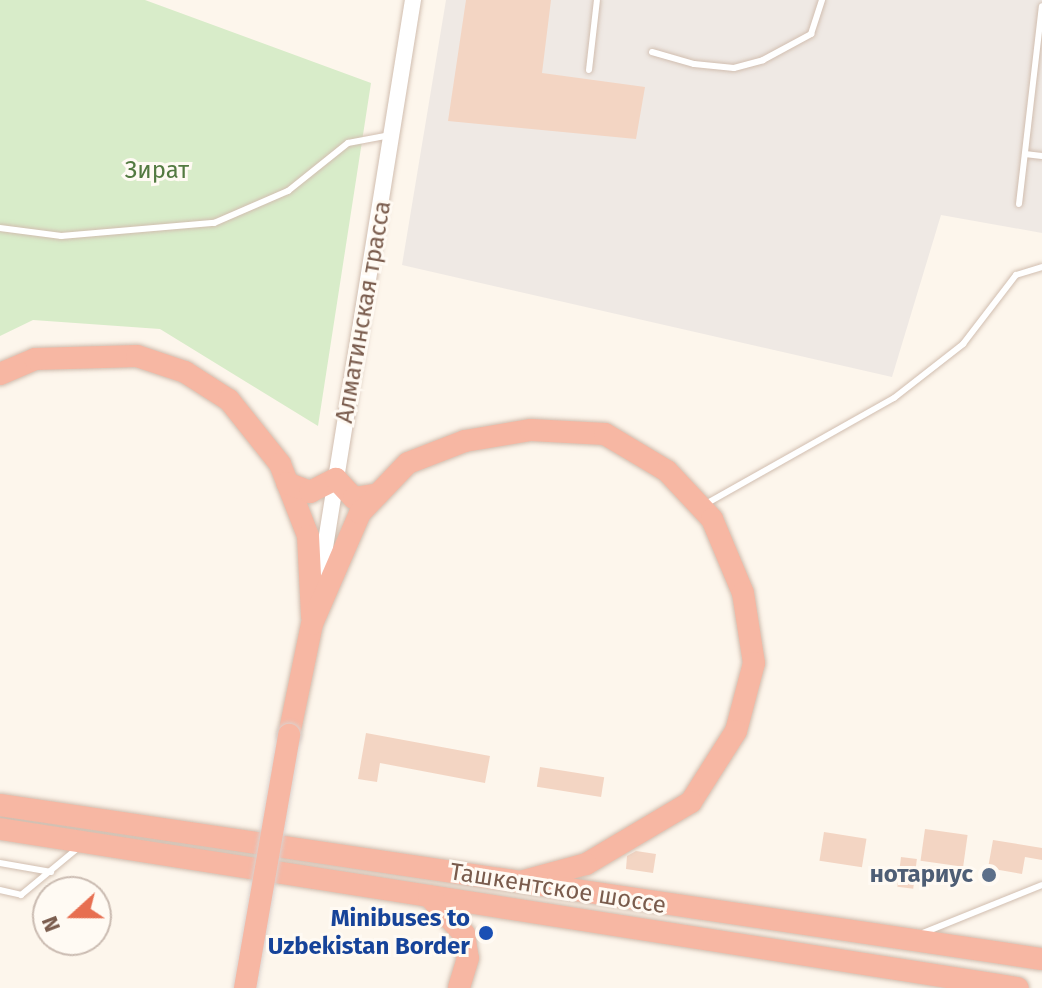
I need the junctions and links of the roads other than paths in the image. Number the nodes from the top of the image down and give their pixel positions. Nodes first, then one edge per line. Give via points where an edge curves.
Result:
1 (413, 0) edge
2 (597, 0) edge
3 (822, 0) edge
4 (1042, 6) edge
5 (652, 52) dead end
6 (589, 70) dead end
7 (393, 134) junction
8 (1025, 154) junction
9 (1042, 156) edge
10 (1019, 204) dead end
11 (0, 228) edge
12 (1042, 267) edge
13 (0, 374) edge
14 (336, 479) junction
15 (287, 483) junction
16 (378, 494) junction
17 (701, 507) junction
18 (312, 624) junction
19 (0, 796) edge
20 (0, 805) edge
21 (60, 816) junction
22 (0, 829) edge
23 (90, 834) junction
24 (0, 863) edge
25 (415, 866) junction
26 (51, 872) junction
27 (524, 881) junction
28 (1042, 885) edge
29 (0, 890) edge
30 (420, 894) junction
31 (908, 939) junction
32 (1042, 959) edge
33 (903, 970) junction
34 (245, 988) edge
35 (459, 988) edge
36 (1018, 988) edge

1 - 7 street, Алматинская трасса
2 - 6 lane
3 - 5 lane via 811,34 790,50 763,60 734,68
4 - 8 lane
7 - 11 lane via 348,143 288,191 214,223 61,236
7 - 14 street, Алматинская трасса
8 - 9 lane
8 - 10 lane
12 - 17 lane via 1016,275 963,344 894,398
13 - 15 highway via 35,359 84,354 137,356 185,372 229,400 280,464
14 - 15 highway via 310,492
14 - 16 highway via 354,498
14 - 18 street, Алматинская трасса
15 - 18 highway via 308,536
16 - 17 highway via 408,463 465,441 531,430 605,434 667,471
16 - 18 highway via 360,513
17 - 27 highway via 712,519 743,593 754,663 736,731 691,802 586,864
18 - 34 highway, bridge
19 - 21 highway
20 - 21 highway
21 - 23 highway
22 - 23 highway
23 - 25 highway
23 - 26 lane
23 - 30 highway, Ташкентское шоссе
24 - 26 lane
25 - 27 highway
25 - 30 highway
26 - 29 lane via 21,895
27 - 31 highway
28 - 31 lane
30 - 33 highway, Ташкентское шоссе
30 - 35 highway via 464,934 468,958
31 - 32 highway
31 - 33 highway
33 - 36 highway, Ташкентское шоссе

